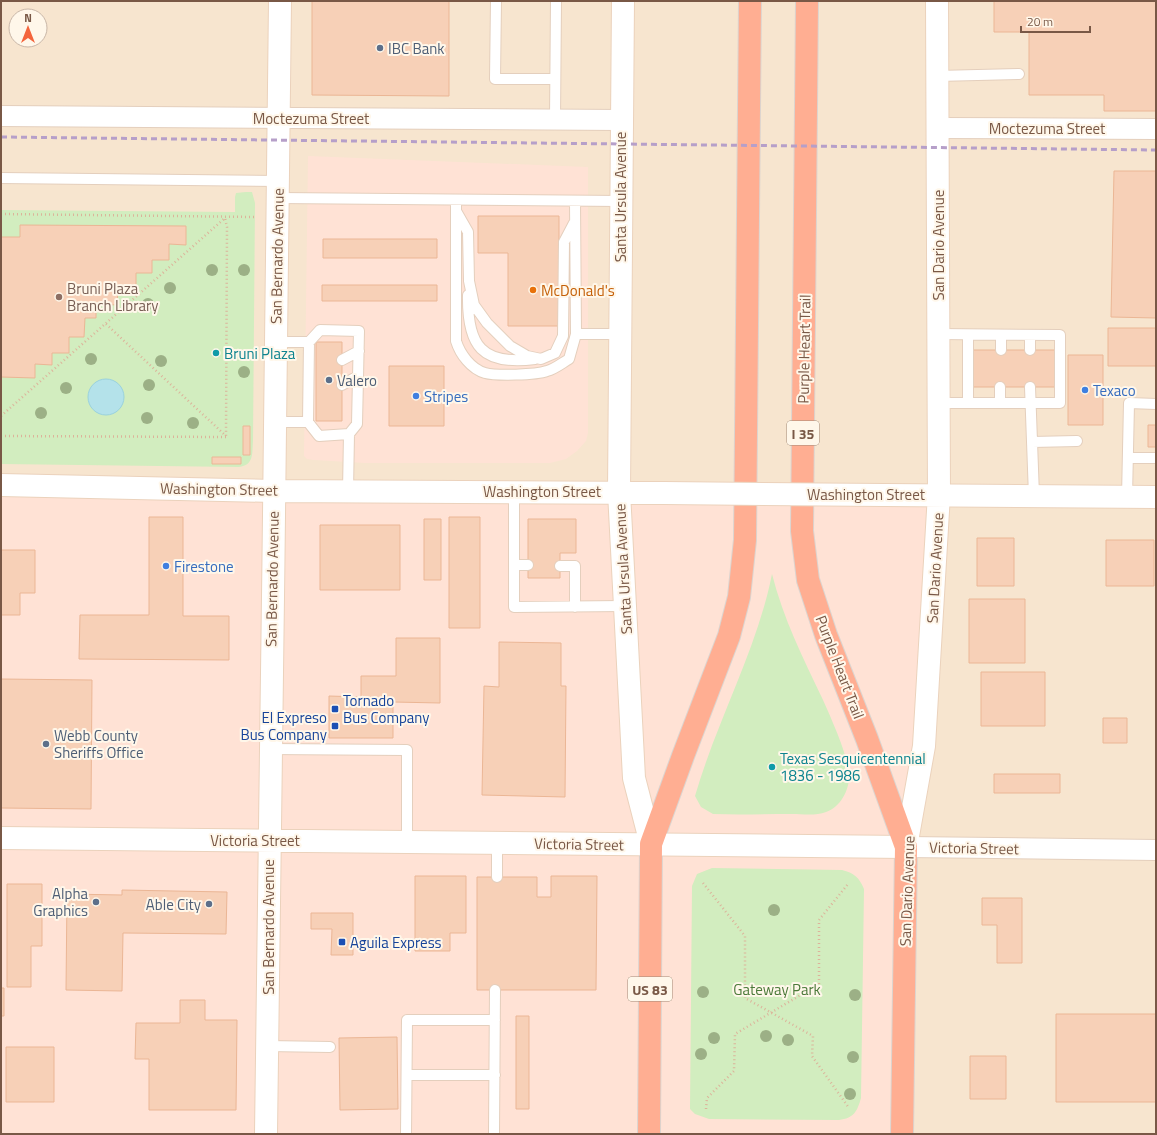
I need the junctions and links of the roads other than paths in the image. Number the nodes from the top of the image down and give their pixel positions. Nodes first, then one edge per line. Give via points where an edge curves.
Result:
1 (280, 1) edge
2 (496, 1) edge
3 (556, 1) edge
4 (623, 1) edge
5 (750, 1) edge
6 (807, 1) edge
7 (938, 1) edge
8 (1019, 74) dead end
9 (938, 76) junction
10 (555, 80) junction
11 (1, 116) edge
12 (279, 118) junction
13 (555, 119) junction
14 (621, 120) junction
15 (938, 128) junction
16 (1156, 129) edge
17 (1, 178) edge
18 (279, 190) junction
19 (456, 200) junction
20 (575, 201) junction
21 (620, 201) junction
22 (456, 211) junction
23 (574, 222) junction
24 (469, 281) junction
25 (576, 334) junction
26 (620, 334) junction
27 (938, 334) junction
28 (968, 335) junction
29 (1000, 335) junction
30 (1030, 335) junction
31 (276, 342) junction
32 (308, 342) junction
33 (1000, 350) dead end
34 (1030, 350) dead end
35 (359, 351) junction
36 (541, 359) junction
37 (342, 360) dead end
38 (358, 376) junction
39 (342, 385) dead end
40 (1000, 387) dead end
41 (1030, 387) dead end
42 (938, 403) junction
43 (968, 403) junction
44 (1000, 403) junction
45 (1030, 403) junction
46 (1156, 404) edge
47 (274, 422) junction
48 (308, 422) junction
49 (349, 434) junction
50 (1077, 441) dead end
51 (1032, 442) junction
52 (1128, 458) junction
53 (1156, 458) edge
54 (1, 485) edge
55 (273, 490) junction
56 (348, 491) junction
57 (514, 491) junction
58 (619, 492) junction
59 (939, 494) junction
60 (1034, 496) junction
61 (1127, 497) junction
62 (1156, 497) edge
63 (514, 565) junction
64 (528, 565) dead end
65 (560, 566) dead end
66 (625, 606) junction
67 (575, 607) junction
68 (270, 749) junction
69 (1, 838) edge
70 (268, 840) junction
71 (406, 842) junction
72 (497, 843) junction
73 (651, 844) junction
74 (906, 847) junction
75 (1156, 850) edge
76 (497, 877) dead end
77 (495, 990) dead end
78 (495, 1020) junction
79 (267, 1046) junction
80 (330, 1047) dead end
81 (406, 1075) junction
82 (495, 1075) junction
83 (266, 1134) edge
84 (406, 1134) edge
85 (494, 1134) edge
86 (650, 1134) edge
87 (902, 1134) edge

1 - 12 main road, San Bernardo Avenue
2 - 10 lane via 495,79
3 - 10 lane
4 - 14 main road, Santa Ursula Avenue
5 - 73 highway via 745,540 740,597 729,636
6 - 74 highway, Purple Heart Trail / I 35 via 802,531 808,580 826,635
7 - 9 main road, San Dario Avenue
8 - 9 lane
9 - 15 main road, San Dario Avenue
10 - 13 lane
11 - 12 street, Moctezuma Street
12 - 13 street, Moctezuma Street
12 - 18 main road, San Bernardo Avenue
13 - 14 street, Moctezuma Street
14 - 21 main road, Santa Ursula Avenue
15 - 16 street, Moctezuma Street
15 - 27 main road, San Dario Avenue
17 - 18 lane
18 - 19 lane
18 - 31 main road, San Bernardo Avenue
19 - 20 lane
19 - 22 lane
20 - 21 lane
20 - 23 lane
21 - 26 main road, Santa Ursula Avenue
22 - 24 lane via 468,232
22 - 25 lane via 456,342 467,360 484,373 520,374 548,371 569,359
23 - 25 lane
23 - 36 lane via 564,242 563,336 554,353
24 - 36 lane via 474,305 487,323 510,346 527,356
24 - 36 lane via 468,319 471,333 478,346 487,354 507,360
25 - 26 lane
26 - 58 main road, Santa Ursula Avenue
27 - 28 lane
27 - 42 main road, San Dario Avenue
28 - 29 lane
28 - 43 lane
29 - 30 lane
29 - 33 lane
30 - 34 lane
30 - 45 lane via 1060,335 1060,403
31 - 32 lane
31 - 47 main road, San Bernardo Avenue
32 - 35 lane via 320,330 359,332
32 - 48 lane via 312,376 312,404
35 - 37 lane
35 - 38 lane
38 - 39 lane
38 - 49 lane via 357,424
40 - 44 lane
41 - 45 lane
42 - 43 lane
42 - 59 main road, San Dario Avenue
43 - 44 lane
44 - 45 lane
45 - 51 lane
46 - 52 lane via 1129,403
47 - 48 lane
47 - 55 main road, San Bernardo Avenue
48 - 49 lane via 319,436
49 - 56 lane
50 - 51 lane
51 - 60 lane
52 - 53 lane
52 - 61 lane
54 - 55 main road, Washington Street
55 - 56 main road, Washington Street
55 - 68 main road, San Bernardo Avenue
56 - 57 main road, Washington Street
57 - 58 main road, Washington Street
57 - 63 lane
58 - 59 main road, Washington Street, bridge
58 - 66 main road, Santa Ursula Avenue
59 - 60 main road, Washington Street
59 - 74 main road, San Dario Avenue via 924,746
60 - 61 main road, Washington Street
61 - 62 main road, Washington Street
63 - 64 lane
63 - 67 lane via 514,607
65 - 67 lane via 575,566
66 - 67 lane
66 - 73 main road, Santa Ursula Avenue via 634,778
68 - 70 main road, San Bernardo Avenue
68 - 71 lane via 407,750
69 - 70 main road, Victoria Street
70 - 71 main road, Victoria Street
70 - 79 main road, San Bernardo Avenue
71 - 72 main road, Victoria Street
72 - 73 main road, Victoria Street
72 - 76 lane
73 - 74 main road, Victoria Street
73 - 86 highway, Santa Ursula Avenue / US 83
74 - 75 street, Victoria Street
74 - 87 highway, San Dario Avenue
77 - 78 lane
78 - 81 lane via 407,1020
78 - 82 lane
79 - 80 lane
79 - 83 main road, San Bernardo Avenue
81 - 82 lane
81 - 84 lane
82 - 85 lane

